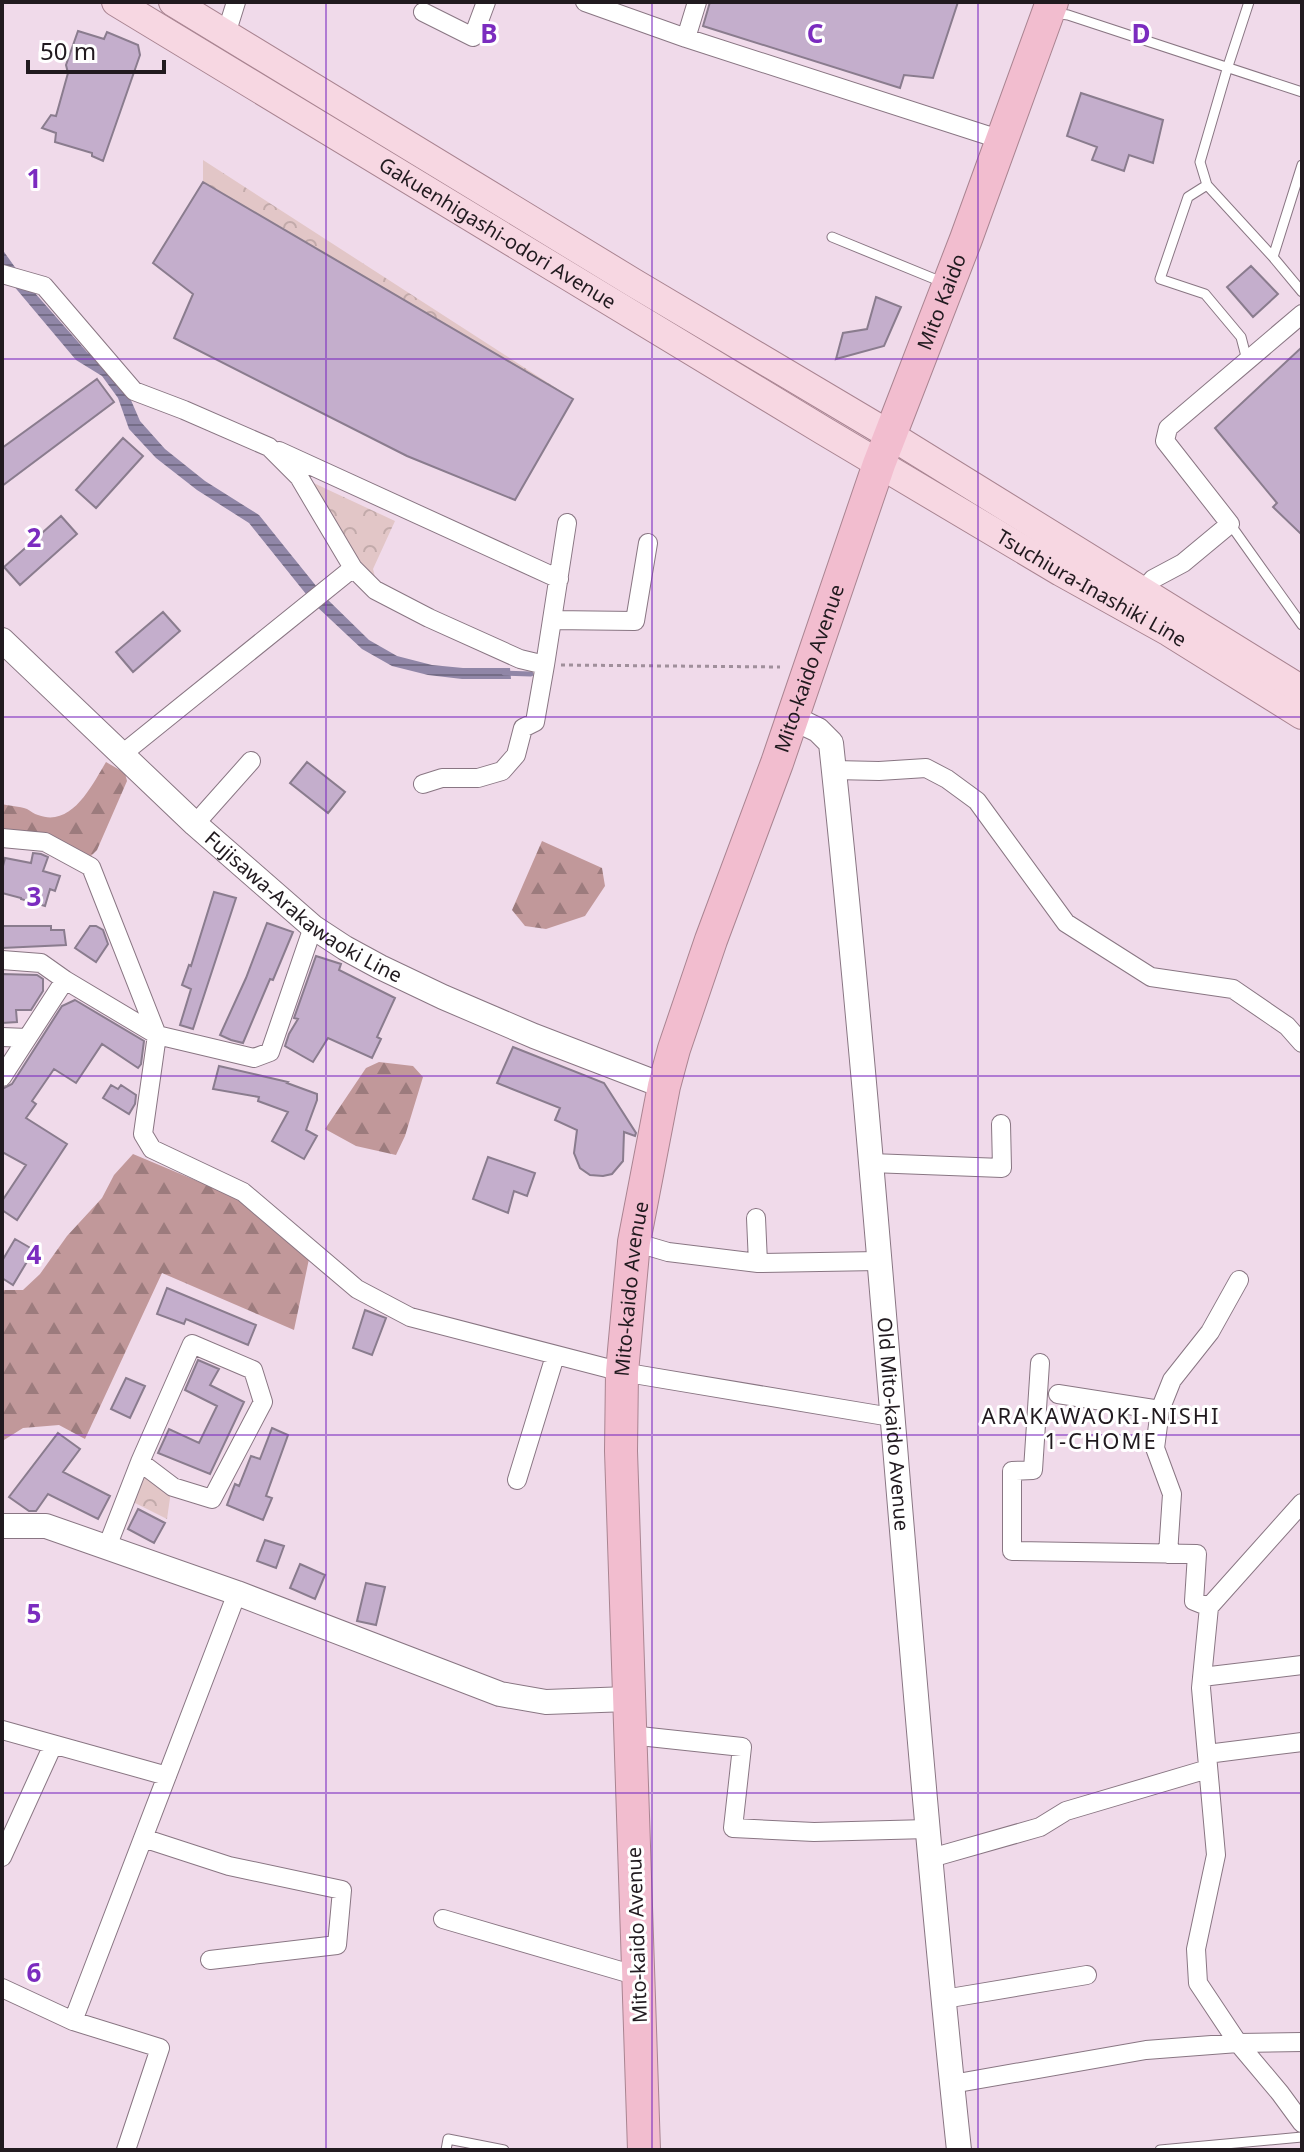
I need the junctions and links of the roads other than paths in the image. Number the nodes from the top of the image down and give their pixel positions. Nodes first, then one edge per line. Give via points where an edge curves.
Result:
1 (116, 2) edge
2 (173, 2) edge
3 (236, 2) edge
4 (486, 2) edge
5 (585, 2) edge
6 (697, 2) edge
7 (1249, 2) edge
8 (1051, 7) edge
9 (423, 12) dead end
10 (226, 34) junction
11 (686, 38) junction
12 (1228, 66) junction
13 (1302, 92) edge
14 (1002, 140) junction
15 (1302, 165) edge
16 (1207, 185) junction
17 (832, 237) dead end
18 (1273, 257) junction
19 (2, 274) edge
20 (949, 284) junction
21 (1302, 292) edge
22 (1302, 314) edge
23 (1248, 361) junction
24 (269, 447) junction
25 (884, 450) junction
26 (567, 523) dead end
27 (1230, 524) junction
28 (648, 543) dead end
29 (353, 568) junction
30 (559, 579) junction
31 (1142, 592) junction
32 (552, 620) junction
33 (1302, 625) edge
34 (2, 640) edge
35 (545, 665) junction
36 (1302, 690) edge
37 (1302, 715) edge
38 (793, 718) junction
39 (121, 755) junction
40 (251, 761) dead end
41 (834, 770) junction
42 (423, 784) dead end
43 (195, 824) junction
44 (2, 838) edge
45 (313, 927) junction
46 (2, 960) edge
47 (65, 980) junction
48 (157, 1035) junction
49 (2, 1037) edge
50 (27, 1038) junction
51 (1302, 1043) edge
52 (2, 1077) edge
53 (664, 1086) junction
54 (1001, 1124) dead end
55 (871, 1163) junction
56 (756, 1218) dead end
57 (634, 1242) junction
58 (878, 1261) junction
59 (758, 1263) junction
60 (1239, 1280) dead end
61 (555, 1356) junction
62 (1040, 1363) dead end
63 (622, 1372) junction
64 (1058, 1394) dead end
65 (1160, 1410) junction
66 (891, 1417) junction
67 (140, 1462) junction
68 (517, 1480) dead end
69 (1302, 1503) edge
70 (2, 1526) edge
71 (107, 1547) junction
72 (1168, 1554) junction
73 (237, 1593) junction
74 (1209, 1607) junction
75 (1302, 1665) edge
76 (1202, 1677) junction
77 (628, 1699) junction
78 (2, 1730) edge
79 (630, 1735) junction
80 (1302, 1742) edge
81 (53, 1745) junction
82 (1207, 1761) junction
83 (167, 1776) junction
84 (928, 1829) junction
85 (143, 1838) junction
86 (2, 1857) edge
87 (931, 1858) junction
88 (443, 1919) dead end
89 (210, 1960) dead end
90 (1087, 1975) dead end
91 (638, 1976) junction
92 (2, 1988) edge
93 (944, 1999) junction
94 (73, 2021) junction
95 (1302, 2042) edge
96 (1238, 2043) junction
97 (952, 2084) junction
98 (1302, 2123) edge
99 (1302, 2137) edge
100 (126, 2150) edge
101 (446, 2150) edge
102 (504, 2150) edge
103 (644, 2150) edge
104 (959, 2150) edge
105 (1160, 2150) edge

1 - 25 main road, Gakuenhigashi-odori Avenue
2 - 10 main road, Gakuenhigashi-odori Avenue
3 - 10 street
4 - 9 street via 473,37
5 - 11 street
6 - 11 street
7 - 12 lane
8 - 12 lane
8 - 14 highway, Mito Kaido
10 - 25 main road, Gakuenhigashi-odori Avenue via 621,275
11 - 14 street
12 - 13 lane
12 - 16 lane via 1200,162
14 - 20 highway, Mito Kaido
15 - 18 lane
16 - 18 lane
16 - 23 lane via 1188,197 1160,279 1205,294 1241,337
17 - 20 lane
18 - 21 lane
19 - 24 street via 44,286 134,391
20 - 25 highway, Mito Kaido
22 - 23 street
23 - 27 street via 1168,428 1165,441
24 - 29 street via 299,477
24 - 30 street
25 - 31 main road, Tsuchiura-Inashiki Line
25 - 37 main road, Tsuchiura-Inashiki Line via 1061,572
25 - 38 highway, Mito-kaido Avenue
26 - 30 street
27 - 31 street
27 - 33 lane
28 - 32 street via 635,621
29 - 35 street via 375,590 415,611 520,659
29 - 39 street
30 - 32 street
31 - 36 main road, Tsuchiura-Inashiki Line
32 - 35 street
34 - 39 street, Fujisawa-Arakawaoki Line
35 - 42 street via 535,722 523,728 516,755 502,771
38 - 41 street, Old Mito-kaido Avenue via 831,743
38 - 53 highway, Mito-kaido Avenue
39 - 43 street, Fujisawa-Arakawaoki Line
40 - 43 street
41 - 51 street via 926,768 947,779 977,801 1066,923 1151,977 1233,989 1287,1026
41 - 55 street, Old Mito-kaido Avenue
43 - 45 street, Fujisawa-Arakawaoki Line
44 - 48 street via 45,842 91,867
45 - 48 street via 270,1052 254,1058
45 - 53 street, Fujisawa-Arakawaoki Line via 443,997
46 - 47 street via 41,963
47 - 48 street
47 - 50 street
48 - 61 street via 143,1134 152,1149 243,1192 357,1289 410,1317
49 - 50 street
50 - 52 street
53 - 57 highway, Mito-kaido Avenue
54 - 55 street via 1002,1168
55 - 58 street, Old Mito-kaido Avenue
56 - 59 street
57 - 59 street via 668,1252
57 - 63 highway, Mito-kaido Avenue
58 - 59 street
58 - 66 street, Old Mito-kaido Avenue
60 - 65 street via 1210,1332 1172,1380
61 - 63 street
61 - 68 street
62 - 72 street via 1033,1470 1012,1471 1012,1551
63 - 66 street
63 - 77 highway, Mito-kaido Avenue
64 - 65 street
65 - 72 street via 1155,1448 1172,1494
66 - 84 street, Old Mito-kaido Avenue
67 - 67 street via 192,1344 253,1370 263,1402 212,1499 173,1487
67 - 71 street
69 - 74 street
70 - 71 street via 46,1526
71 - 73 street
72 - 74 street via 1197,1554 1194,1601
73 - 77 street via 500,1694 546,1702
73 - 83 street
74 - 76 street
75 - 76 street
76 - 82 street
77 - 79 highway, Mito-kaido Avenue
78 - 81 street
79 - 84 street via 742,1747 733,1828
79 - 91 highway, Mito-kaido Avenue
80 - 82 street
81 - 83 street
81 - 86 street
82 - 87 street via 1066,1811 1040,1827
82 - 96 street via 1216,1855 1196,1949 1198,1983
83 - 85 street
84 - 87 street, Old Mito-kaido Avenue
85 - 89 street via 229,1866 342,1890 337,1945
85 - 94 street
87 - 93 street, Old Mito-kaido Avenue
88 - 91 street
90 - 93 street
91 - 103 highway, Mito-kaido Avenue
92 - 94 street
93 - 97 street, Old Mito-kaido Avenue
94 - 100 street via 160,2048
95 - 96 street
96 - 97 street via 1146,2050
96 - 98 street
97 - 104 street, Old Mito-kaido Avenue
99 - 105 lane
101 - 102 lane via 448,2139

